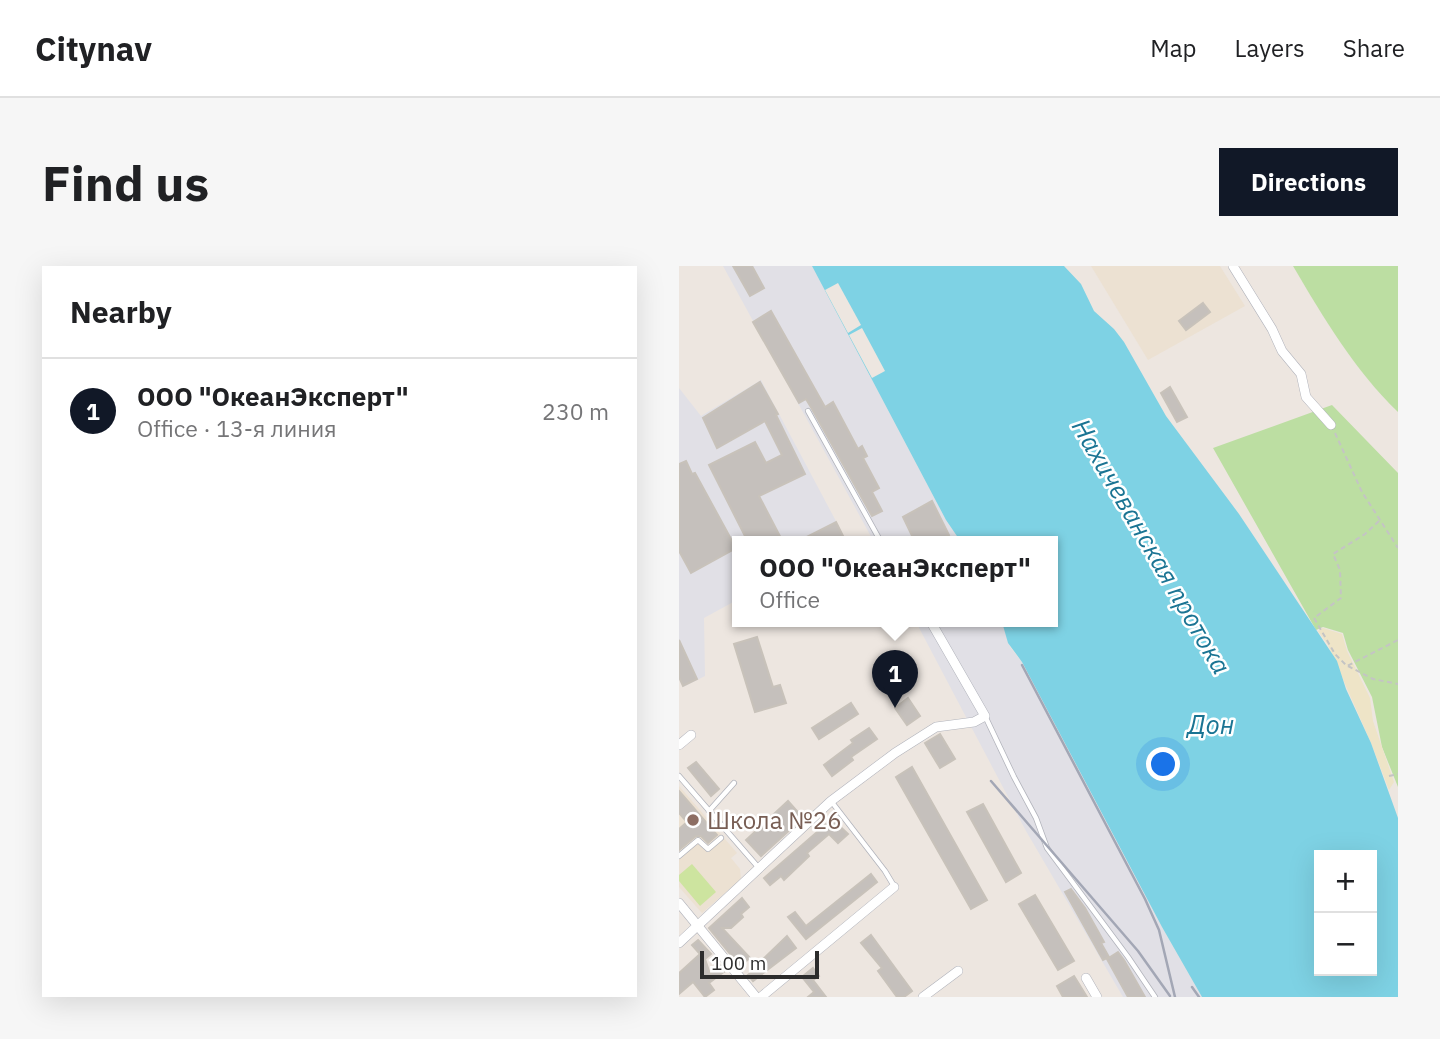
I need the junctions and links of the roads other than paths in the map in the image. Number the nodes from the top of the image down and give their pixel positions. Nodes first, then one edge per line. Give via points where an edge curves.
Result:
1 (1233, 266) edge
2 (808, 411) dead end
3 (1331, 425) road end
4 (878, 536) edge
5 (933, 627) edge
6 (985, 716) junction
7 (691, 735) dead end
8 (679, 745) edge
9 (679, 776) edge
10 (734, 783) dead end
11 (831, 801) junction
12 (709, 811) junction
13 (721, 838) dead end
14 (679, 856) edge
15 (758, 867) junction
16 (894, 887) joint
17 (679, 903) edge
18 (697, 925) junction
19 (679, 943) edge
20 (958, 971) dead end
21 (1086, 978) dead end
22 (758, 997) edge
23 (923, 997) edge
24 (1097, 997) edge
25 (1155, 997) edge

1 - 3 street via 1282,351 1301,374 1306,397
2 - 4 lane
5 - 6 street
6 - 11 street via 936,727
6 - 25 lane via 1047,848
7 - 8 street
9 - 12 lane
10 - 12 lane
11 - 15 street
11 - 16 lane
12 - 15 lane
13 - 14 lane via 708,849 696,841
15 - 18 street
16 - 22 street
17 - 18 street
18 - 19 street
18 - 22 street
20 - 23 street
21 - 24 street

